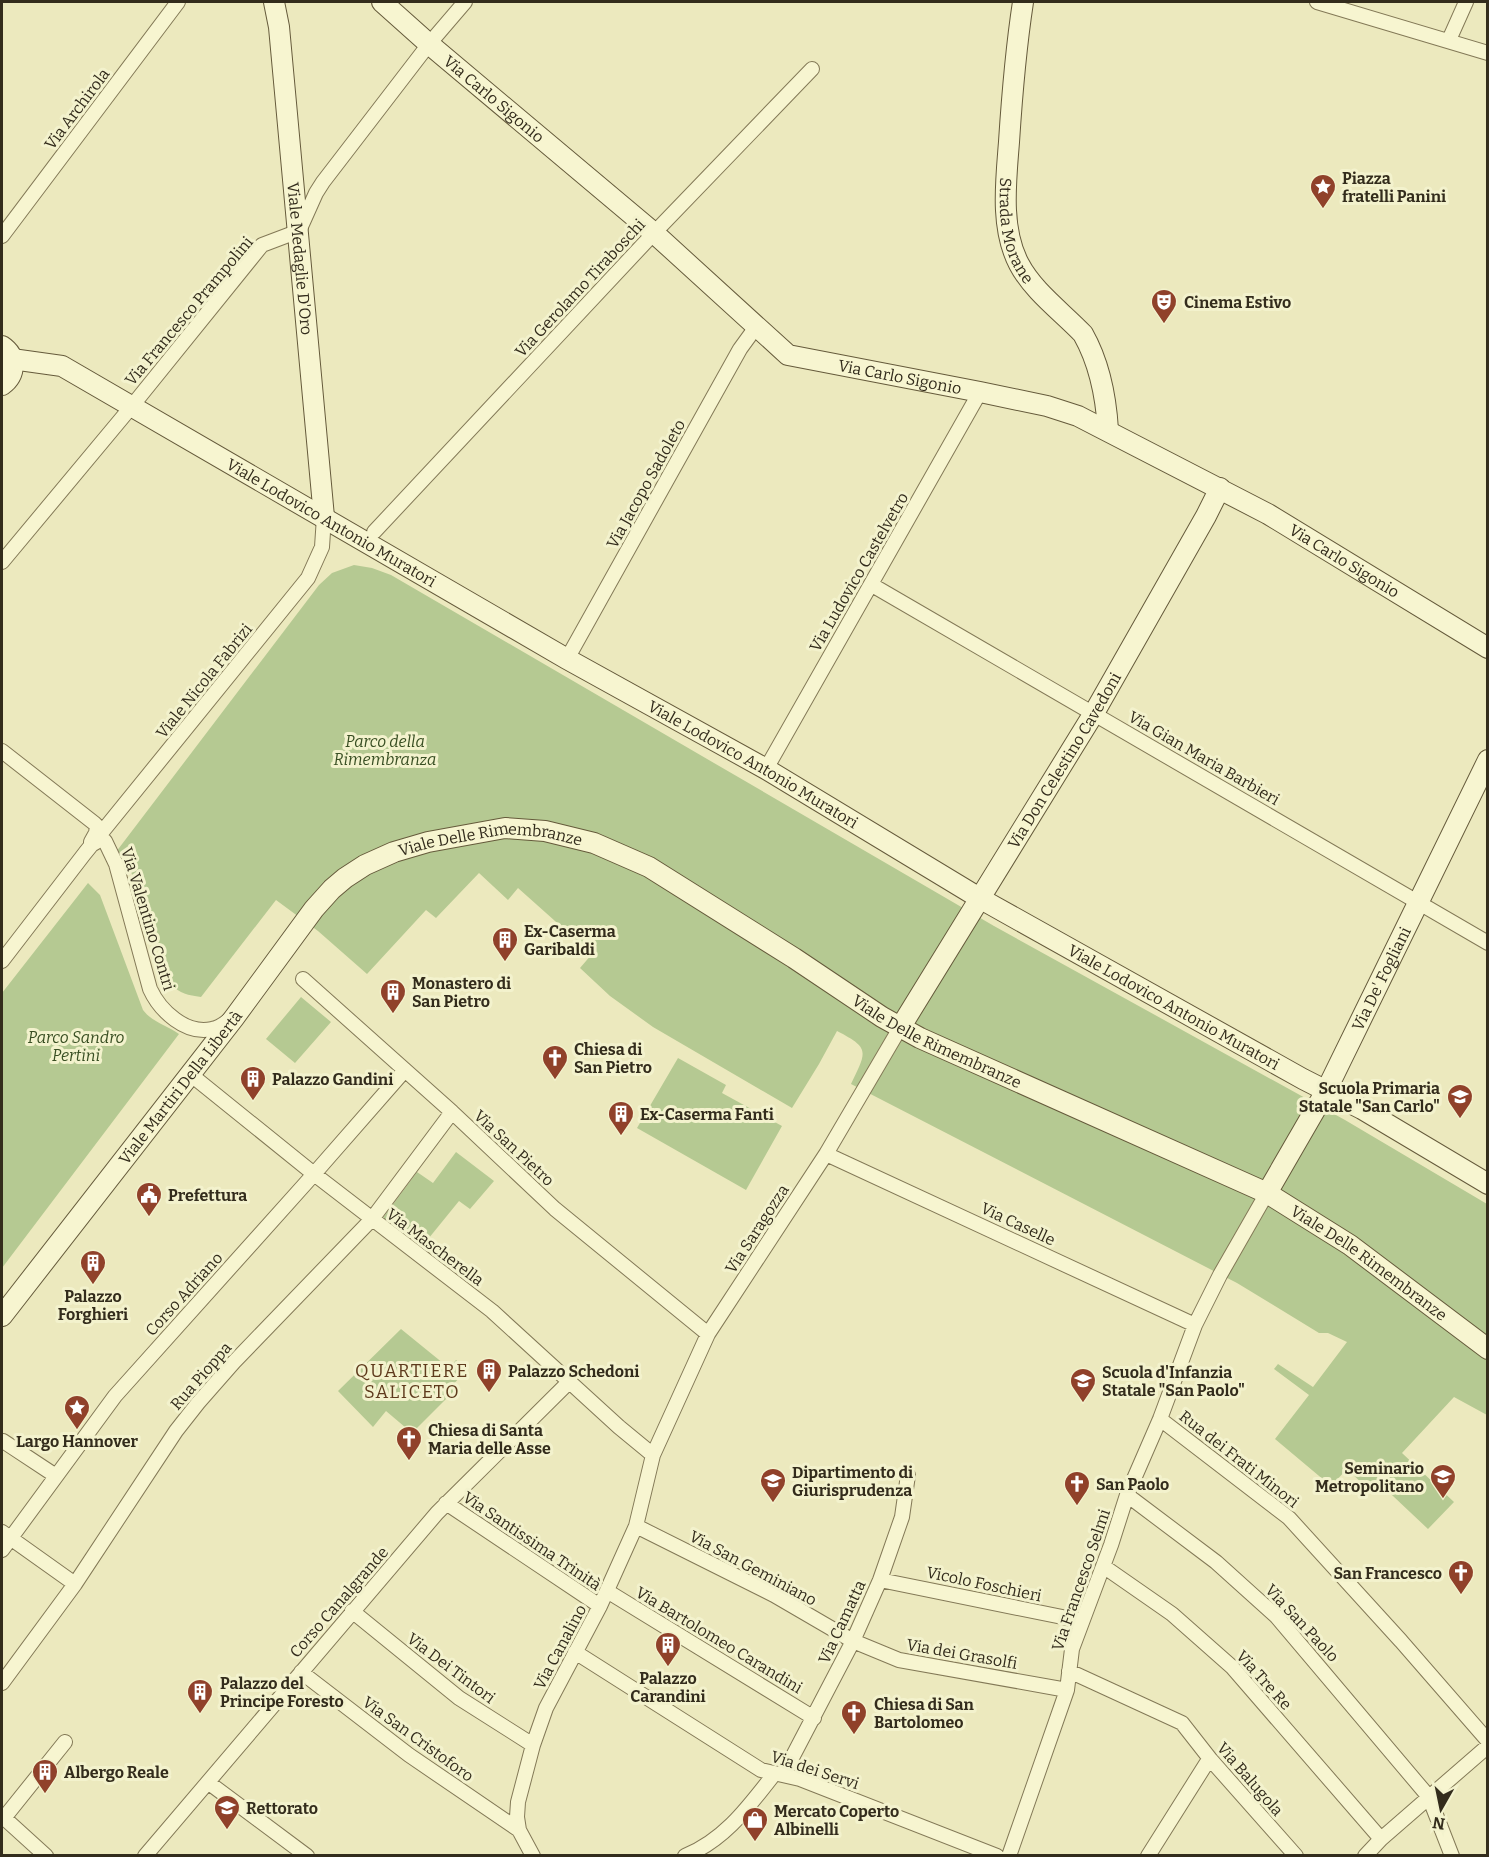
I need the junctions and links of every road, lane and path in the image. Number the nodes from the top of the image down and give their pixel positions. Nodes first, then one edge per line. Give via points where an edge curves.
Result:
1 (178, 2) edge
2 (274, 2) edge
3 (382, 2) edge
4 (465, 2) edge
5 (1023, 2) edge
6 (1317, 2) edge
7 (1466, 2) edge
8 (1449, 40) junction
9 (429, 44) junction
10 (1488, 53) edge
11 (812, 69) dead end
12 (299, 231) junction
13 (654, 233) junction
14 (2, 237) edge
15 (756, 327) junction
16 (7, 352) edge
17 (2, 386) edge
18 (980, 392) junction
19 (132, 406) junction
20 (1108, 430) junction
21 (1220, 488) junction
22 (324, 517) junction
23 (374, 532) dead end
24 (2, 561) edge
25 (872, 585) junction
26 (1488, 648) edge
27 (567, 659) junction
28 (1094, 713) junction
29 (2, 751) edge
30 (1488, 760) edge
31 (766, 769) junction
32 (89, 848) junction
33 (365, 865) joint
34 (981, 899) junction
35 (1417, 903) junction
36 (1488, 943) edge
37 (2, 961) edge
38 (303, 979) dead end
39 (234, 1018) junction
40 (900, 1028) junction
41 (405, 1070) junction
42 (190, 1074) junction
43 (1326, 1091) junction
44 (452, 1112) junction
45 (826, 1154) junction
46 (314, 1174) junction
47 (1488, 1184) edge
48 (1267, 1193) junction
49 (372, 1219) junction
50 (2, 1316) edge
51 (1195, 1325) junction
52 (708, 1334) junction
53 (1488, 1349) edge
54 (569, 1382) junction
55 (1160, 1419) junction
56 (3, 1441) edge
57 (653, 1455) junction
58 (908, 1475) dead end
59 (56, 1476) junction
60 (1127, 1495) junction
61 (446, 1503) junction
62 (636, 1526) junction
63 (6, 1535) edge
64 (2, 1550) edge
65 (1102, 1566) junction
66 (880, 1580) junction
67 (75, 1584) junction
68 (607, 1591) junction
69 (600, 1606) junction
70 (352, 1611) junction
71 (1082, 1621) junction
72 (853, 1641) junction
73 (575, 1652) junction
74 (1069, 1671) junction
75 (301, 1672) junction
76 (2, 1683) edge
77 (1067, 1690) junction
78 (814, 1718) junction
79 (1488, 1741) edge
80 (65, 1742) dead end
81 (533, 1745) junction
82 (1488, 1746) edge
83 (1211, 1760) junction
84 (779, 1774) junction
85 (209, 1783) junction
86 (1429, 1797) junction
87 (3, 1817) edge
88 (519, 1830) junction
89 (1381, 1839) junction
90 (37, 1853) edge
91 (146, 1856) edge
92 (307, 1856) edge
93 (533, 1856) edge
94 (685, 1856) edge
95 (997, 1856) edge
96 (1009, 1856) edge
97 (1148, 1856) edge
98 (1296, 1856) edge
99 (1365, 1856) edge
100 (1452, 1856) edge

1 - 14 street, Via Archirola
2 - 12 street, Viale Medaglie D'Oro
3 - 9 street, Via Carlo Sigonio
4 - 9 street
5 - 20 street, Strada Morane via 1012,86 1006,187 1009,233 1013,252 1030,282 1083,334 1089,345 1104,390
6 - 8 street
7 - 8 street
8 - 10 street
9 - 12 street via 319,188
9 - 13 street, Via Carlo Sigonio
11 - 13 street, Via Gerolamo Tiraboschi
12 - 19 street, Via Francesco Prampolini via 262,245
12 - 22 street, Viale Medaglie D'Oro
13 - 15 street, Via Carlo Sigonio
13 - 23 street, Via Gerolamo Tiraboschi
15 - 18 street, Via Carlo Sigonio via 788,355
15 - 27 street, Via Jacopo Sadoleto via 740,349
16 - 17 street, Viale Lodovico Antonio Muratori via 12,373
16 - 19 street, Viale Lodovico Antonio Muratori via 62,366
18 - 20 street, Via Carlo Sigonio via 1047,406
18 - 25 street, Via Ludovico Castelvetro
19 - 22 street, Viale Lodovico Antonio Muratori
19 - 24 street, Via Francesco Prampolini
20 - 21 street, Via Carlo Sigonio
21 - 26 street, Via Carlo Sigonio
21 - 28 street, Via Don Celestino Cavedoni
22 - 27 street, Viale Lodovico Antonio Muratori
22 - 32 street, Viale Nicola Fabrizi via 322,547 308,578
25 - 28 street, Via Gian Maria Barbieri
25 - 31 street, Via Ludovico Castelvetro
27 - 31 street, Viale Lodovico Antonio Muratori
28 - 34 street, Via Don Celestino Cavedoni
28 - 35 street, Via Gian Maria Barbieri
29 - 32 street, Viale Nicola Fabrizi via 97,826
30 - 35 street, Via De' Fogliani
31 - 34 street, Viale Lodovico Antonio Muratori
32 - 37 street, Viale Nicola Fabrizi
32 - 39 street, Via Valentino Contri via 105,841 116,864 150,989 161,1008 181,1023 200,1030 217,1028
33 - 39 street, Viale Martiri Della Libertà via 332,889 314,909
33 - 40 street, Viale Delle Rimembranze via 428,842 505,828 545,831 594,843 649,867
34 - 40 street, Via Don Celestino Cavedoni
34 - 43 street, Viale Lodovico Antonio Muratori
35 - 36 street, Via Gian Maria Barbieri
35 - 43 street, Via De' Fogliani
38 - 41 street, Via San Pietro
39 - 42 street, Viale Martiri Della Libertà
40 - 45 street, Via Saragozza
40 - 48 street, Viale Delle Rimembranze
41 - 44 street, Via San Pietro
41 - 46 street, Corso Adriano
42 - 46 street, Via Mascherella
42 - 50 street, Viale Martiri Della Libertà
43 - 47 street, Viale Lodovico Antonio Muratori
43 - 48 street, Via De' Fogliani
44 - 49 street, Rua Pioppa
44 - 52 street, Via San Pietro via 555,1209
45 - 51 street, Via Caselle
45 - 52 street, Via Saragozza
46 - 49 street, Via Mascherella
46 - 59 street, Corso Adriano via 115,1396
48 - 51 street, Via Francesco Selmi
48 - 53 street, Viale Delle Rimembranze via 1350,1245
49 - 54 street, Via Mascherella via 492,1311
49 - 67 street, Rua Pioppa via 198,1403
51 - 55 street, Via Francesco Selmi
52 - 57 street, Via Saragozza
54 - 57 street, Via Mascherella
54 - 61 street, Corso Canalgrande
55 - 60 street, Via Francesco Selmi
55 - 79 street, Rua dei Frati Minori via 1289,1518
56 - 59 street
57 - 62 street, Via Canalino
58 - 66 street, Via Camatta via 902,1517
59 - 63 street, Corso Adriano
60 - 65 street, Via Francesco Selmi
60 - 86 street, Via San Paolo via 1216,1562 1276,1616
61 - 69 street, Via Santissima Trinità
61 - 70 street, Corso Canalgrande
62 - 68 street, Via Canalino
62 - 72 street, Via San Geminiano via 774,1595
63 - 64 street, Corso Adriano
63 - 67 street
65 - 71 street, Via Francesco Selmi
65 - 89 street, Via Tre Re via 1172,1614 1232,1667
66 - 71 street, Vicolo Foschieri
66 - 72 street, Via Camatta
67 - 76 street, Rua Pioppa
68 - 69 street, Via Canalino
68 - 78 street, Via Bartolomeo Carandini
69 - 73 street, Via Canalino
70 - 75 street, Corso Canalgrande
70 - 81 street, Via Dei Tintori via 459,1698
71 - 74 street, Via Francesco Selmi
72 - 77 street, Via dei Grasolfi via 899,1660
72 - 78 street, Via Camatta
73 - 81 street, Via Canalino via 546,1708
73 - 84 street, Via dei Servi via 761,1770
74 - 77 street, Via Francesco Selmi
74 - 83 street, Via Balugola via 1182,1723
75 - 85 street, Corso Canalgrande
75 - 88 street, Via San Cristoforo via 409,1755
77 - 96 street, Via Francesco Selmi
78 - 84 street, Via Camatta
80 - 87 street
81 - 88 street, Via Canalino via 518,1802
82 - 86 street
83 - 97 street
83 - 98 street, Via Balugola
84 - 94 street, Via Camatta via 726,1830
84 - 95 street, Via dei Servi via 801,1779
85 - 91 street, Corso Canalgrande
85 - 92 street
86 - 89 street
86 - 100 street, Via San Paolo
87 - 90 street
88 - 93 street, Via Canalino
89 - 99 street

